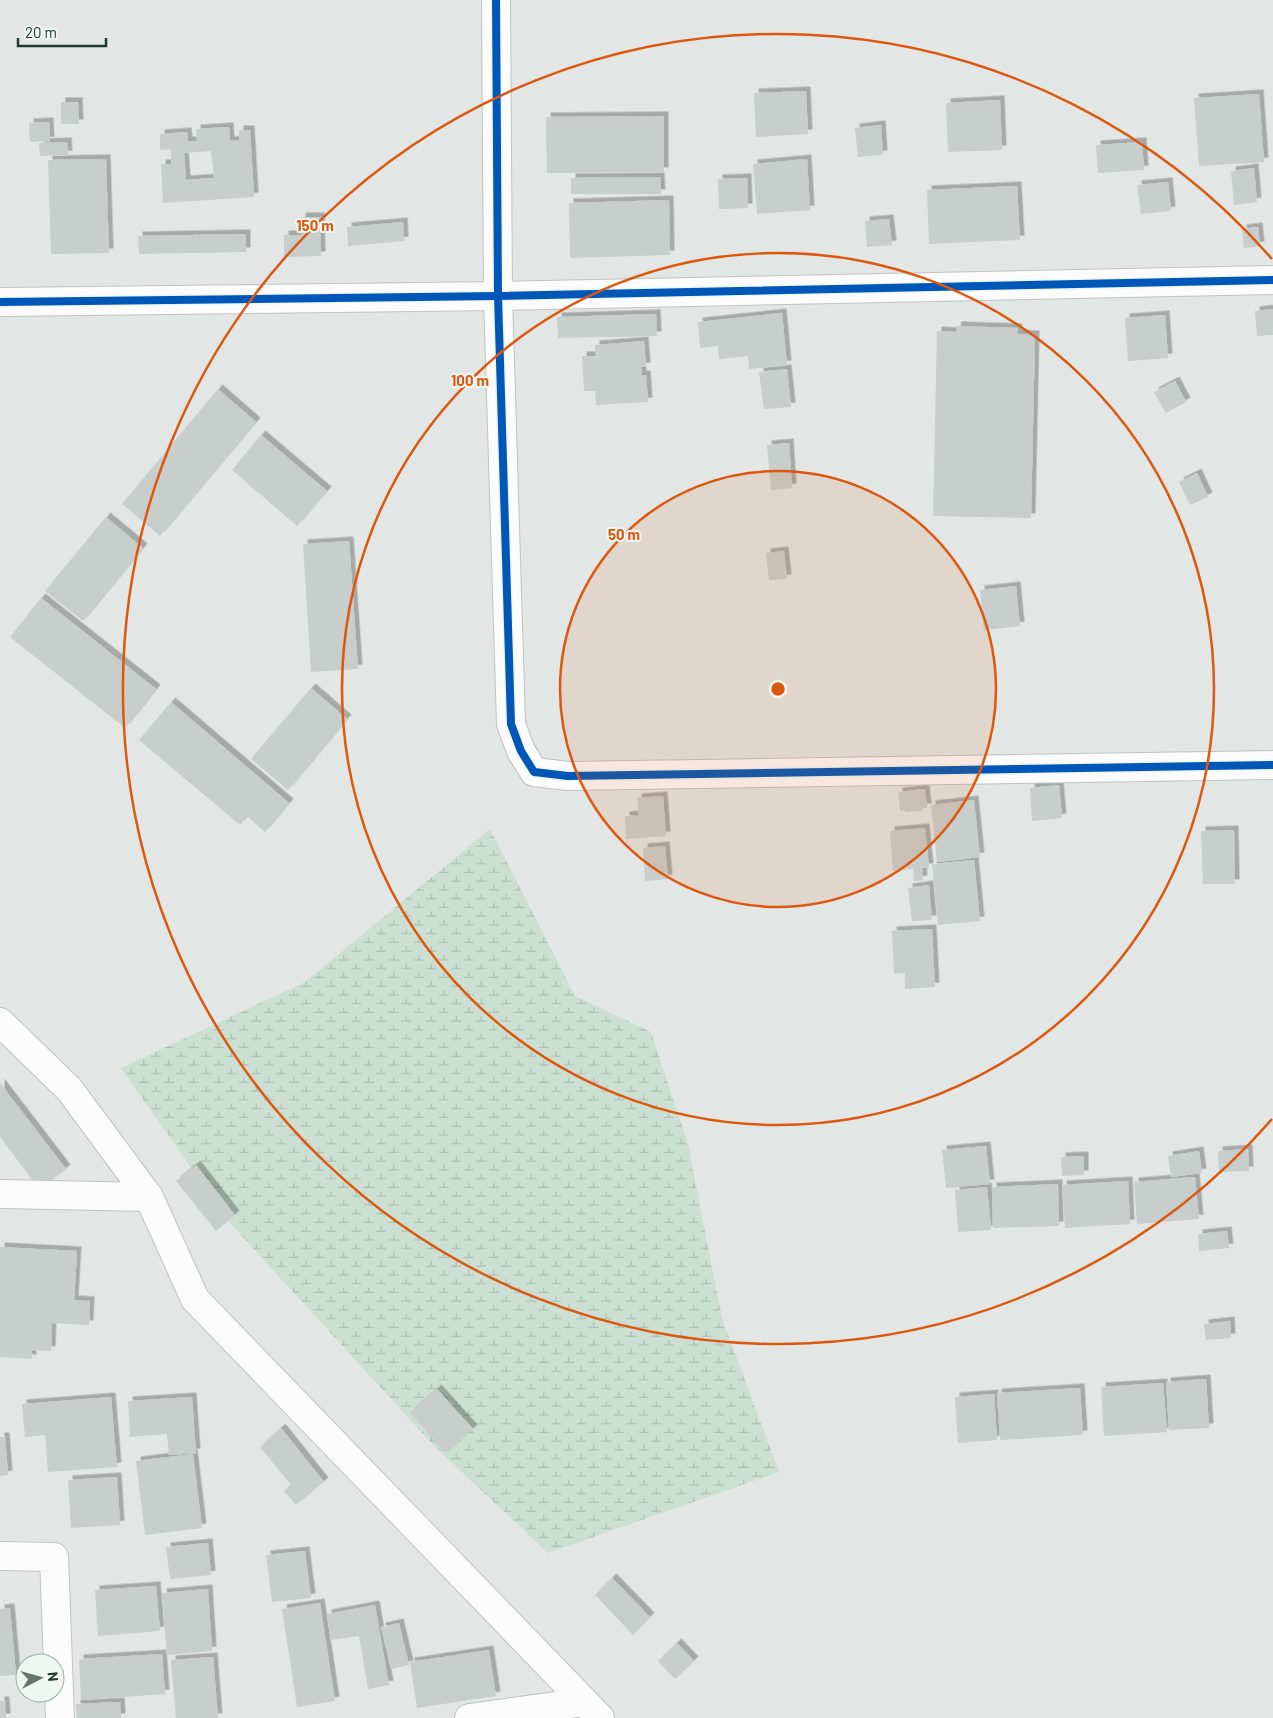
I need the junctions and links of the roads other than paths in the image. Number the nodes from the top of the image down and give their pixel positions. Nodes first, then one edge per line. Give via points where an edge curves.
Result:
1 (496, 0) edge
2 (1273, 280) edge
3 (498, 296) junction
4 (0, 302) edge
5 (1273, 765) edge
6 (0, 1022) edge
7 (0, 1194) edge
8 (149, 1197) junction
9 (0, 1556) edge
10 (592, 1710) edge
11 (60, 1718) edge
12 (469, 1718) edge

1 - 3 street
2 - 3 street
3 - 4 street
3 - 5 street via 511,724 521,751 534,772 568,776
6 - 8 street via 69,1089
7 - 8 street
8 - 10 street via 195,1299
9 - 11 street via 54,1557
10 - 12 street

